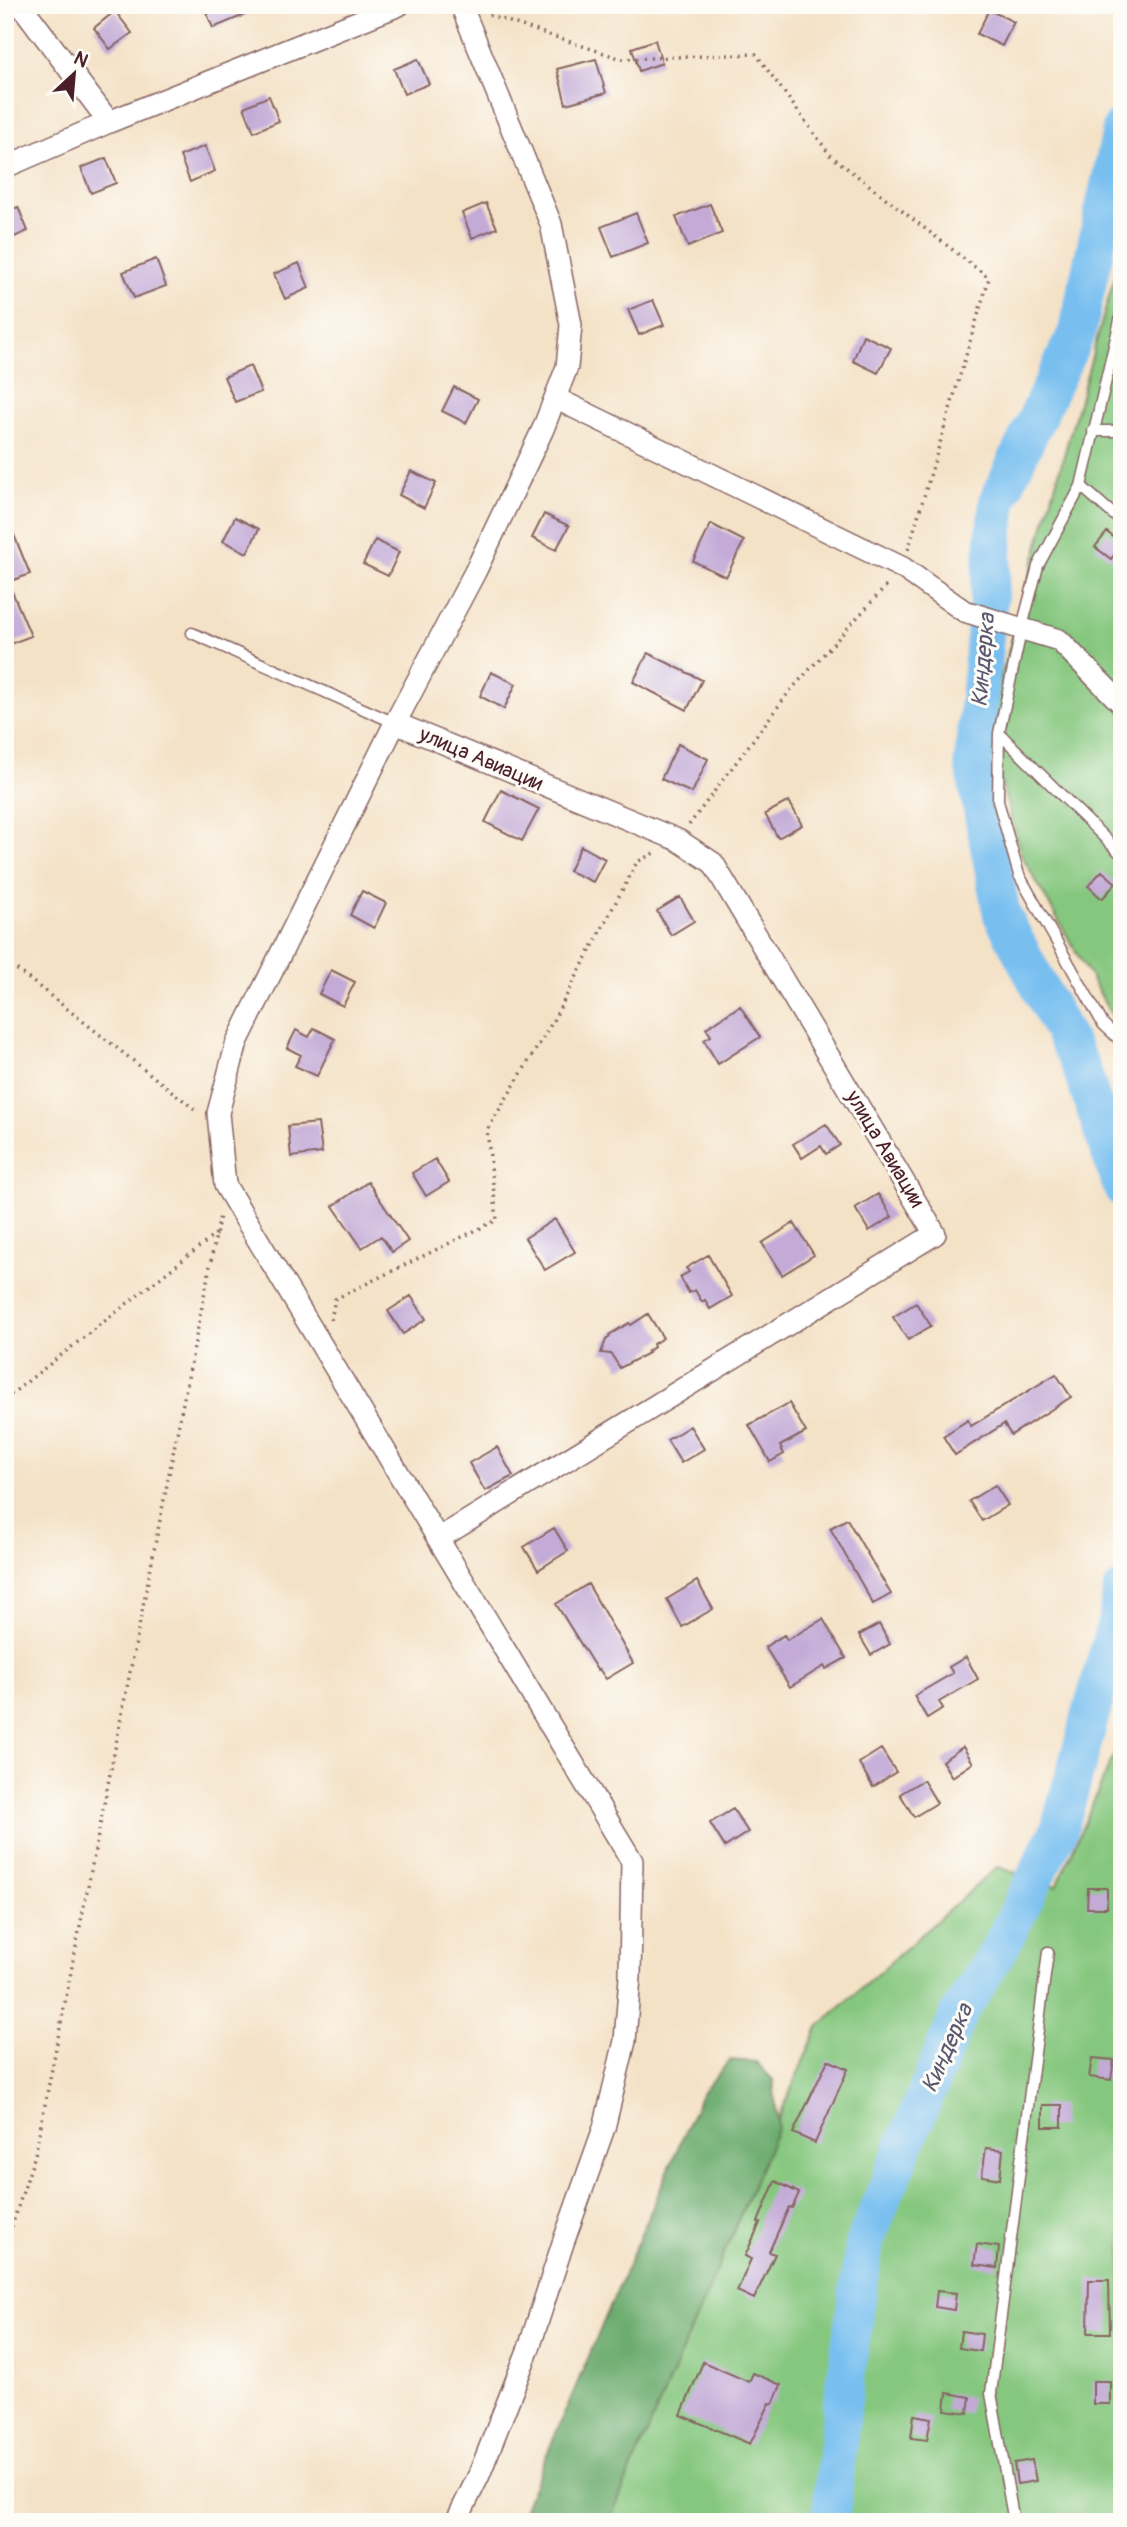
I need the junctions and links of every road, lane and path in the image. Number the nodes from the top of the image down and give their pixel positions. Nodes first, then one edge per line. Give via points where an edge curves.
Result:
1 (21, 5) edge
2 (400, 5) edge
3 (461, 6) edge
4 (109, 122) junction
5 (5, 167) edge
6 (1122, 312) edge
7 (555, 398) junction
8 (1122, 431) edge
9 (1093, 432) junction
10 (1080, 486) junction
11 (1122, 522) edge
12 (903, 568) junction
13 (1013, 625) junction
14 (192, 633) dead end
15 (1122, 704) edge
16 (395, 723) junction
17 (999, 733) junction
18 (678, 840) junction
19 (1122, 855) edge
20 (5, 962) edge
21 (1122, 1042) edge
22 (220, 1130) junction
23 (226, 1185) junction
24 (216, 1234) junction
25 (325, 1350) junction
26 (5, 1399) edge
27 (438, 1539) junction
28 (1048, 1952) dead end
29 (5, 2247) edge
30 (456, 2522) edge
31 (1014, 2522) edge

1 - 4 street
2 - 4 street
3 - 7 street via 551,223 571,325 567,367
3 - 12 path via 622,59 755,54 830,155 989,278
4 - 5 street
6 - 9 lane
7 - 12 street
7 - 16 street via 475,572
8 - 9 lane
9 - 10 lane
10 - 11 lane
10 - 13 lane
12 - 13 street via 964,611
12 - 18 path via 789,692
13 - 15 street via 1059,640
13 - 17 lane
14 - 16 lane
16 - 18 street, улица Авиации
16 - 22 street via 237,1042 218,1113
17 - 19 lane
17 - 21 lane via 998,801 1019,876 1103,1024
18 - 25 path via 637,862 553,1021 487,1130 497,1220 335,1299
18 - 27 street, улица Авиации via 713,863 935,1234
20 - 22 path
22 - 23 street
23 - 24 path
23 - 25 street
24 - 26 path
24 - 29 path via 34,2155
25 - 27 street
27 - 30 street via 632,1861 625,2041 604,2128 529,2348
28 - 31 lane via 991,2393

